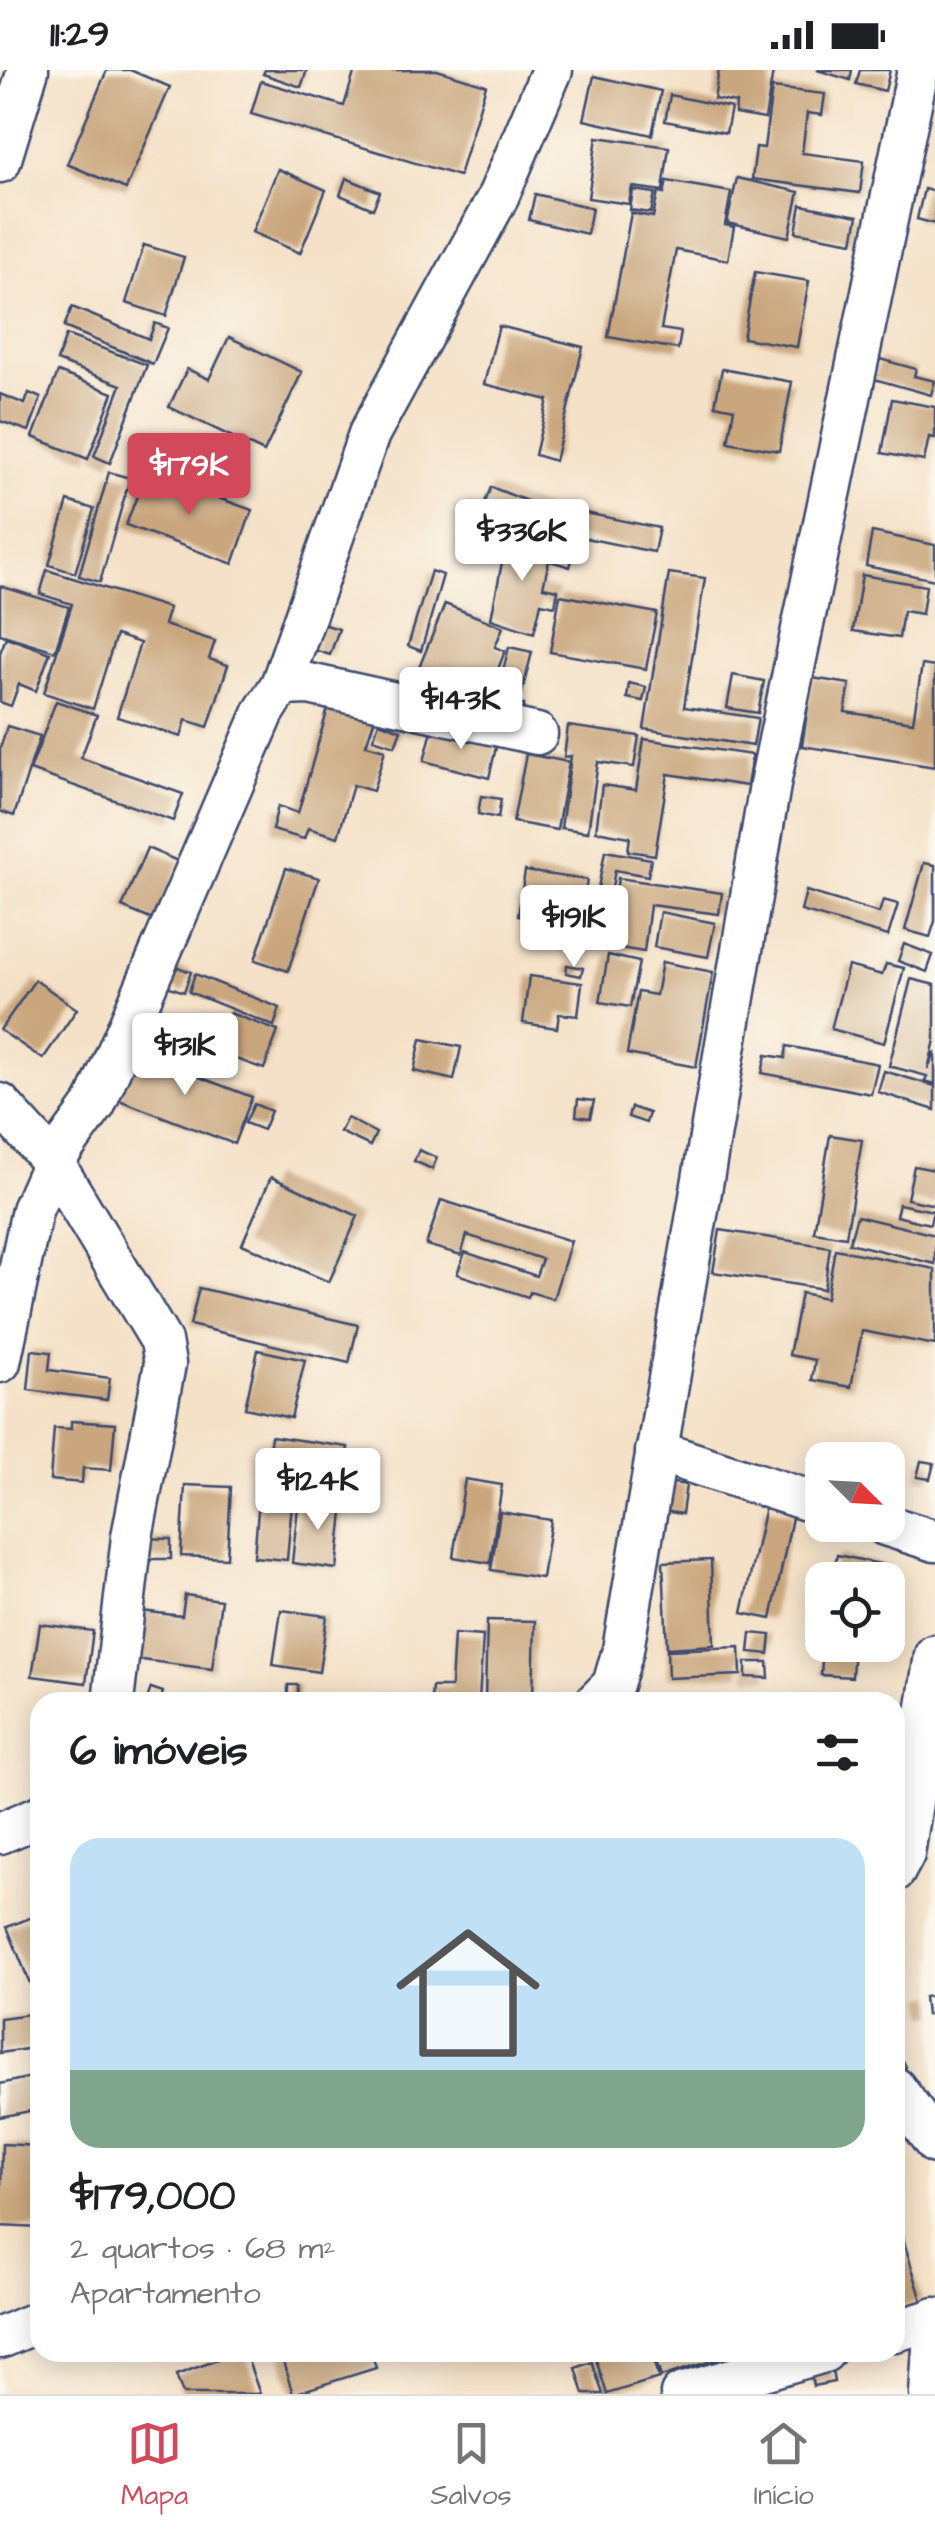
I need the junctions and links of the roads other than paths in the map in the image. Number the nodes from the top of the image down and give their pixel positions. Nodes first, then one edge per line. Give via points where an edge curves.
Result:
1 (28, 70) edge
2 (552, 70) edge
3 (918, 70) edge
4 (0, 162) edge
5 (281, 684) junction
6 (537, 734) dead end
7 (0, 1104) edge
8 (53, 1162) junction
9 (0, 1362) edge
10 (656, 1451) junction
11 (805, 1499) edge
12 (905, 1531) edge
13 (935, 1541) edge
14 (935, 1654) edge
15 (114, 1692) edge
16 (607, 1692) edge
17 (30, 1820) edge
18 (0, 1833) edge
19 (905, 1848) edge
20 (905, 2102) edge
21 (935, 2143) edge
22 (935, 2318) edge
23 (30, 2325) edge
24 (905, 2328) edge
25 (0, 2338) edge
26 (790, 2362) edge
27 (680, 2394) edge
28 (930, 2394) edge

1 - 4 street
2 - 5 street via 497,199 369,434
3 - 10 street via 772,779
5 - 6 street via 309,684
5 - 8 street via 95,1104
7 - 8 street
8 - 9 street via 32,1210
8 - 15 street via 162,1341 165,1364 132,1537
10 - 11 street
10 - 16 street via 623,1650
12 - 13 street
14 - 19 street
17 - 18 street
20 - 21 street
22 - 24 street
22 - 28 street
23 - 25 street
26 - 27 street

